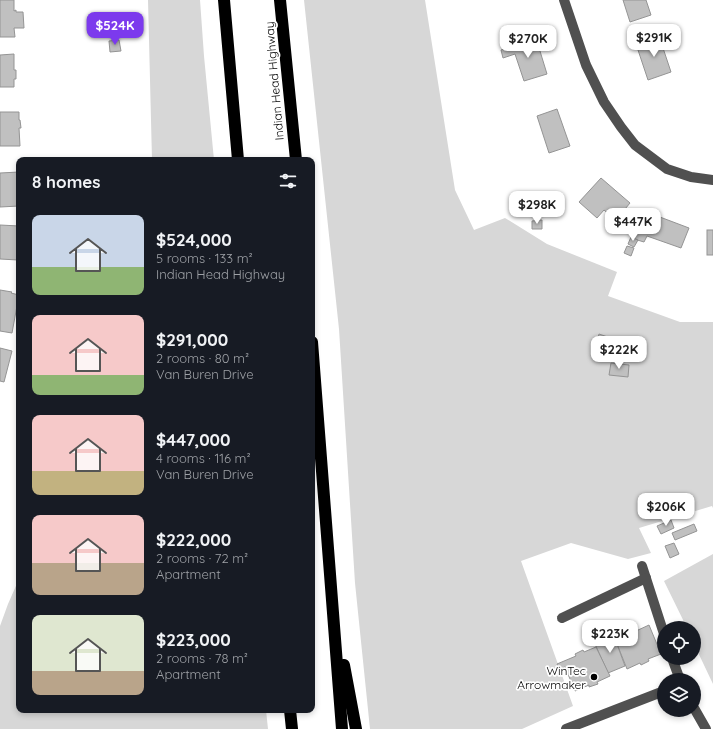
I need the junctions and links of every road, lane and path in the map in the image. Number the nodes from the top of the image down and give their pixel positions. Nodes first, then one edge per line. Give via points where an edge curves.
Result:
1 (224, 0) edge
2 (280, 0) edge
3 (564, 0) edge
4 (238, 157) edge
5 (296, 157) edge
6 (713, 180) edge
7 (315, 380) edge
8 (642, 566) dead end
9 (646, 578) junction
10 (333, 608) junction
11 (562, 618) dead end
12 (660, 621) edge
13 (657, 694) edge
14 (290, 713) edge
15 (699, 717) edge
16 (292, 729) edge
17 (342, 729) edge
18 (356, 729) edge
19 (566, 729) edge
20 (706, 729) edge

1 - 4 highway
2 - 5 highway, Indian Head Highway
3 - 6 street via 586,65 604,102 635,145 666,169 691,177
7 - 10 highway
8 - 9 street
9 - 11 street
9 - 12 street
10 - 17 highway
10 - 18 highway
13 - 19 street
14 - 16 highway
15 - 20 street

